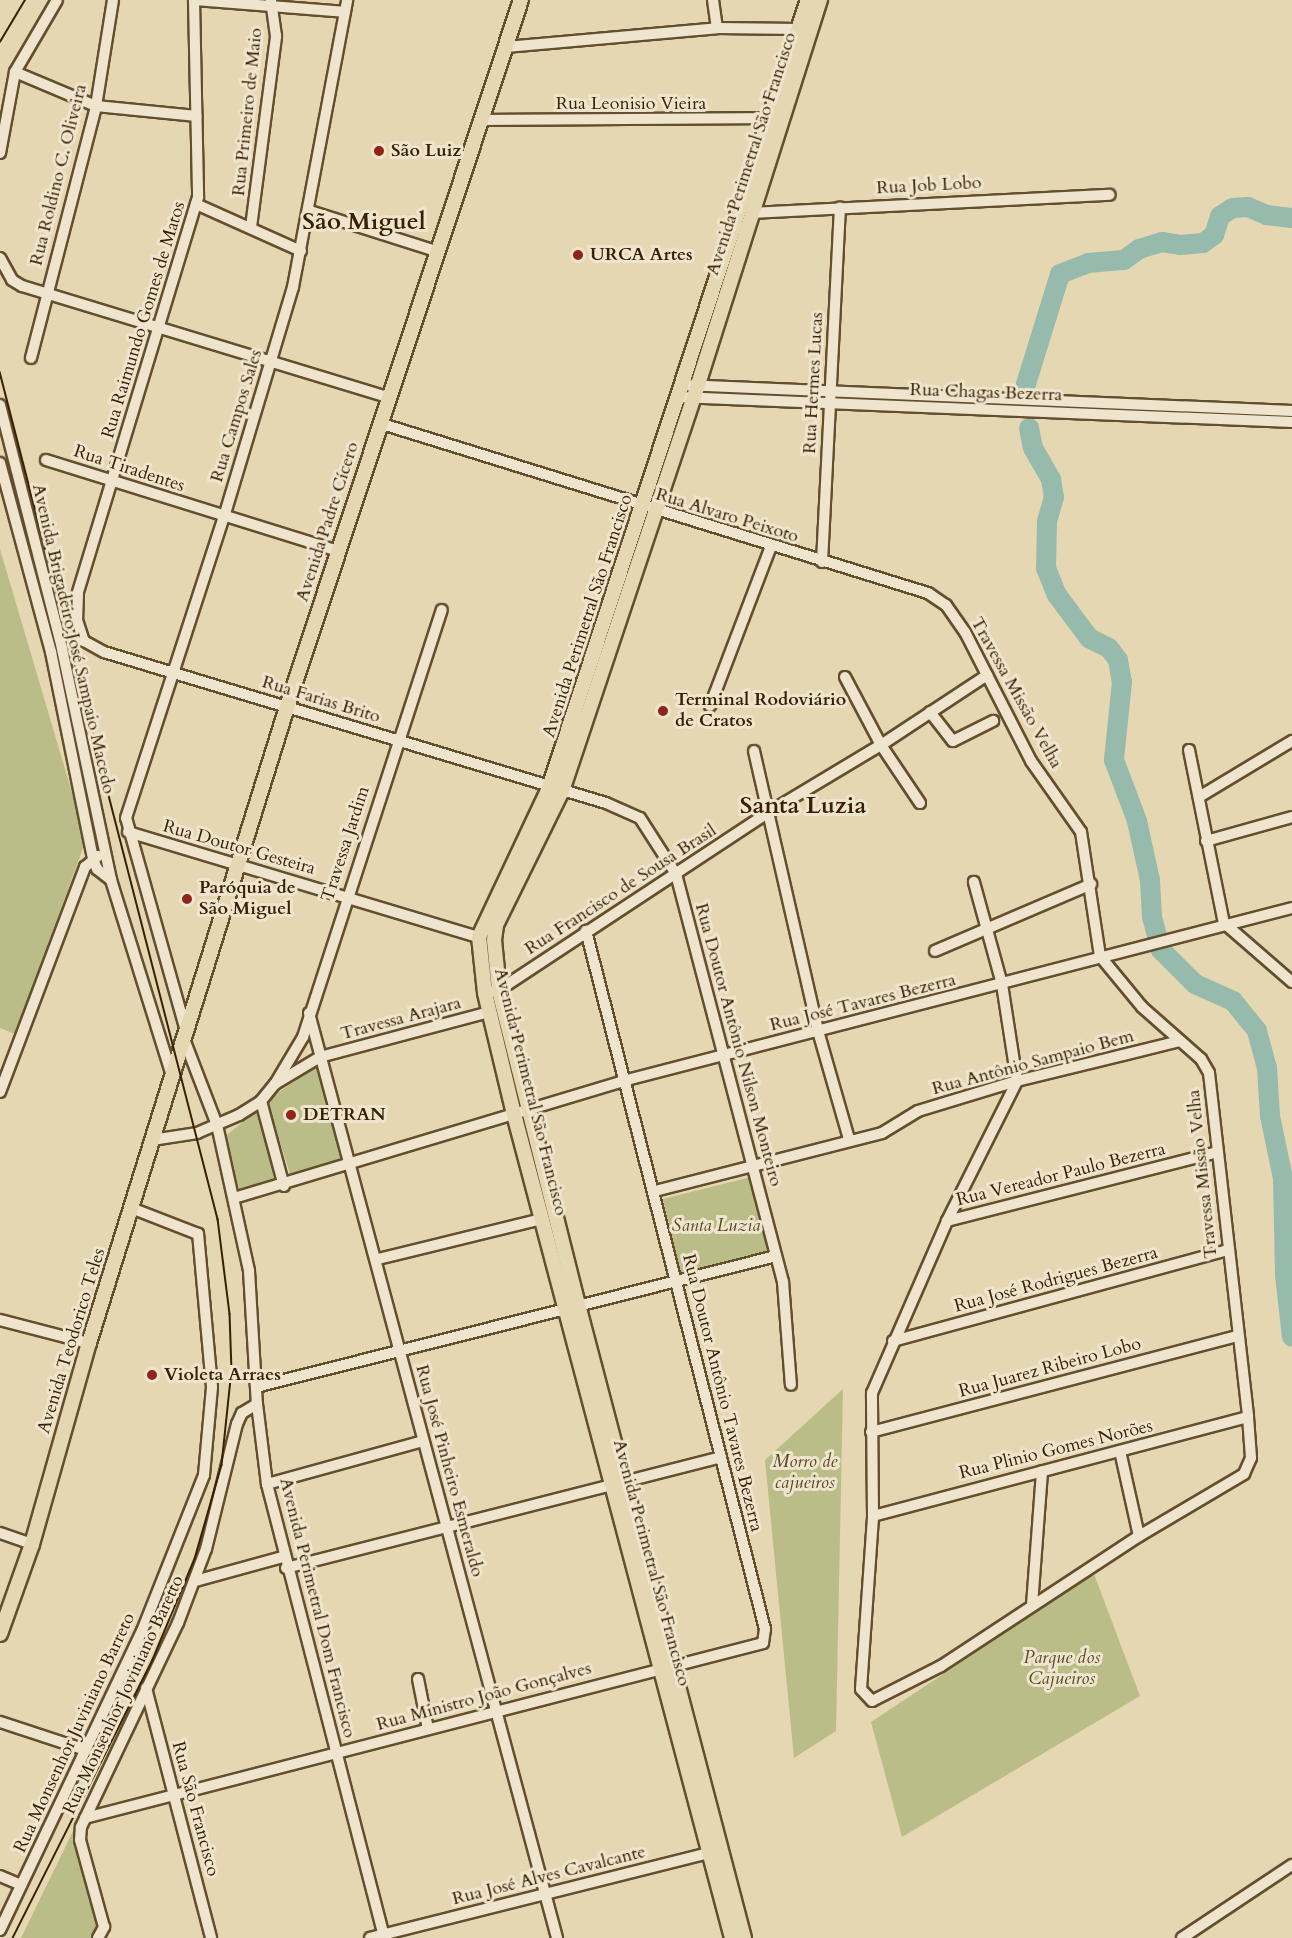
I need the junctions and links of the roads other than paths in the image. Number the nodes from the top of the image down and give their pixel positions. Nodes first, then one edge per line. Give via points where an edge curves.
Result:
1 (57, 0) edge
2 (113, 0) edge
3 (194, 0) edge
4 (347, 0) edge
5 (521, 0) edge
6 (713, 0) edge
7 (808, 0) edge
8 (820, 0) edge
9 (271, 2) edge
10 (345, 12) junction
11 (717, 28) junction
12 (799, 29) junction
13 (506, 47) junction
14 (15, 72) junction
15 (96, 106) junction
16 (197, 116) junction
17 (776, 119) junction
18 (481, 120) junction
19 (0, 153) edge
20 (1110, 195) dead end
21 (196, 204) junction
22 (840, 207) junction
23 (310, 211) junction
24 (751, 213) junction
25 (251, 227) junction
26 (301, 251) junction
27 (436, 251) junction
28 (0, 258) edge
29 (46, 294) junction
30 (159, 329) junction
31 (32, 358) dead end
32 (270, 362) junction
33 (688, 391) junction
34 (387, 397) junction
35 (830, 397) junction
36 (0, 405) edge
37 (1292, 411) edge
38 (379, 423) junction
39 (1292, 423) edge
40 (46, 460) dead end
41 (0, 463) edge
42 (112, 482) junction
43 (649, 509) junction
44 (224, 517) junction
45 (771, 546) junction
46 (36, 547) junction
47 (24, 549) junction
48 (339, 551) junction
49 (822, 562) junction
50 (928, 593) joint
51 (442, 610) dead end
52 (84, 641) joint
53 (596, 645) junction
54 (610, 650) junction
55 (172, 671) junction
56 (987, 675) junction
57 (845, 677) dead end
58 (710, 706) dead end
59 (287, 707) junction
60 (930, 712) junction
61 (993, 721) dead end
62 (397, 740) junction
63 (1292, 741) edge
64 (881, 745) junction
65 (1189, 750) dead end
66 (754, 751) dead end
67 (556, 789) junction
68 (1199, 797) junction
69 (920, 803) dead end
70 (766, 814) junction
71 (1292, 817) edge
72 (128, 832) junction
73 (1206, 841) junction
74 (105, 850) junction
75 (93, 859) junction
76 (237, 865) junction
77 (676, 874) junction
78 (111, 880) junction
79 (511, 881) junction
80 (974, 882) dead end
81 (1091, 884) junction
82 (346, 896) junction
83 (1292, 908) edge
84 (1224, 923) junction
85 (984, 929) junction
86 (586, 931) junction
87 (479, 936) junction
88 (935, 951) dead end
89 (1100, 956) junction
90 (1292, 982) edge
91 (1002, 984) junction
92 (499, 990) junction
93 (485, 993) junction
94 (489, 1012) junction
95 (309, 1013) junction
96 (818, 1031) junction
97 (185, 1035) junction
98 (1180, 1041) junction
99 (723, 1056) junction
100 (320, 1057) junction
101 (178, 1059) joint
102 (172, 1076) junction
103 (623, 1081) junction
104 (1017, 1082) junction
105 (275, 1084) junction
106 (0, 1092) edge
107 (261, 1101) junction
108 (530, 1110) junction
109 (514, 1114) junction
110 (217, 1125) junction
111 (849, 1139) junction
112 (152, 1140) junction
113 (1217, 1152) junction
114 (753, 1165) junction
115 (352, 1166) junction
116 (284, 1186) junction
117 (655, 1191) junction
118 (234, 1198) junction
119 (131, 1208) junction
120 (542, 1219) junction
121 (947, 1221) junction
122 (1227, 1250) junction
123 (776, 1256) junction
124 (378, 1259) junction
125 (677, 1282) junction
126 (572, 1306) junction
127 (0, 1320) edge
128 (1238, 1336) junction
129 (893, 1341) junction
130 (89, 1343) junction
131 (400, 1350) junction
132 (791, 1385) dead end
133 (256, 1387) junction
134 (256, 1404) junction
135 (1248, 1417) junction
136 (871, 1431) junction
137 (423, 1441) junction
138 (1120, 1451) junction
139 (721, 1457) junction
140 (1042, 1471) junction
141 (619, 1483) junction
142 (267, 1484) junction
143 (873, 1516) junction
144 (446, 1526) junction
145 (0, 1533) edge
146 (1139, 1536) junction
147 (32, 1544) junction
148 (285, 1562) junction
149 (195, 1581) junction
150 (1032, 1605) junction
151 (0, 1634) edge
152 (754, 1649) joint
153 (666, 1667) junction
154 (418, 1680) dead end
155 (146, 1688) junction
156 (495, 1710) junction
157 (0, 1722) edge
158 (428, 1729) junction
159 (85, 1750) junction
160 (337, 1754) junction
161 (174, 1796) junction
162 (84, 1818) junction
163 (716, 1851) junction
164 (1292, 1865) edge
165 (0, 1876) edge
166 (21, 1885) junction
167 (545, 1893) junction
168 (0, 1930) edge
169 (384, 1936) edge
170 (98, 1938) edge
171 (211, 1938) edge
172 (370, 1938) edge
173 (556, 1938) edge
174 (732, 1938) edge
175 (744, 1938) edge
176 (1182, 1938) edge

1 - 14 street
2 - 15 street, Rua Roldino C. Oliveira
3 - 9 street
3 - 16 street, Rua Raimundo Gomes de Matos
4 - 10 street, Rua Campos Sales
5 - 13 main road, Avenida Padre Cícero
6 - 11 street
7 - 12 main road, Avenida Perimetral São Francisco
8 - 17 main road, Avenida Perimetral São Francisco
9 - 10 street
9 - 25 street, Rua Primeiro de Maio via 276,36
10 - 23 street, Rua Campos Sales
11 - 12 street
11 - 13 street
12 - 17 main road, Avenida Perimetral São Francisco
13 - 18 main road, Avenida Padre Cícero
14 - 15 street
14 - 19 street
15 - 16 street
15 - 29 street, Rua Roldino C. Oliveira
16 - 21 street, Rua Raimundo Gomes de Matos
17 - 18 street, Rua Leonisio Vieira
17 - 24 main road, Avenida Perimetral São Francisco
17 - 33 main road, Avenida Perimetral São Francisco
18 - 27 main road, Avenida Padre Cícero
20 - 22 street, Rua Job Lobo
21 - 25 street
21 - 30 street, Rua Raimundo Gomes de Matos
22 - 24 street, Rua Job Lobo
22 - 35 street, Rua Hermes Lucas
23 - 26 street, Rua Campos Sales
23 - 27 street
24 - 33 main road, Avenida Perimetral São Francisco
25 - 26 street
26 - 32 street, Rua Campos Sales
27 - 34 main road, Avenida Padre Cícero
28 - 29 street via 12,280
29 - 30 street
29 - 31 street, Rua Roldino C. Oliveira
30 - 32 street
30 - 42 street, Rua Raimundo Gomes de Matos
32 - 34 street
32 - 44 street, Rua Campos Sales
33 - 35 street, Rua Chagas Bezerra
33 - 43 main road, Avenida Perimetral São Francisco
34 - 38 main road, Avenida Padre Cícero
35 - 37 street, Rua Chagas Bezerra
35 - 39 street, Rua Chagas Bezerra
35 - 49 street, Rua Hermes Lucas
36 - 46 street, Avenida Brigadeiro José Sampaio Macedo
38 - 43 street, Rua Alvaro Peixoto
38 - 48 main road, Avenida Padre Cícero
40 - 42 street, Rua Tiradentes
41 - 47 street, Avenida Brigadeiro José Sampaio Macedo
42 - 44 street, Rua Tiradentes
42 - 52 street, Rua Raimundo Gomes de Matos via 78,593 77,620
43 - 45 street, Rua Alvaro Peixoto
43 - 53 main road, Avenida Perimetral São Francisco
43 - 54 main road, Avenida Perimetral São Francisco
44 - 48 street, Rua Tiradentes
44 - 55 street, Rua Campos Sales
45 - 49 street, Rua Alvaro Peixoto
45 - 58 street
46 - 47 street
46 - 74 street, Avenida Brigadeiro José Sampaio Macedo
47 - 75 street, Avenida Brigadeiro José Sampaio Macedo via 51,652
48 - 59 main road, Avenida Padre Cícero
49 - 50 street, Rua Alvaro Peixoto
50 - 56 street, Travessa Missão Velha via 955,616
51 - 62 street, Travessa Jardim
52 - 55 street, Rua Farias Brito via 104,652
53 - 54 main road
53 - 67 main road, Avenida Perimetral São Francisco
54 - 67 main road, Avenida Perimetral São Francisco
55 - 59 street, Rua Farias Brito
55 - 72 street, Rua Campos Sales via 129,806
56 - 60 street, Rua Francisco de Sousa Brasil
56 - 81 street, Travessa Missão Velha via 1031,761 1081,832
57 - 64 street
59 - 62 street, Rua Farias Brito
59 - 76 main road, Avenida Padre Cícero
60 - 61 street via 953,741
60 - 64 street, Rua Francisco de Sousa Brasil
62 - 67 street, Rua Farias Brito
62 - 82 street, Travessa Jardim
63 - 68 street
64 - 69 street
64 - 70 street, Rua Francisco de Sousa Brasil
65 - 68 street
66 - 70 street
67 - 77 street, Rua Doutor Antônio Nilson Monteiro via 640,818
67 - 79 main road, Avenida Perimetral São Francisco
68 - 73 street
70 - 77 street, Rua Francisco de Sousa Brasil
70 - 96 street
71 - 73 street
72 - 76 street, Rua Doutor Gesteira
72 - 97 street
73 - 84 street
74 - 75 street
74 - 78 street, Avenida Brigadeiro José Sampaio Macedo
75 - 78 street, Avenida Brigadeiro José Sampaio Macedo via 97,869
75 - 106 street via 85,867
76 - 82 street, Rua Doutor Gesteira
76 - 97 main road, Avenida Padre Cícero
77 - 86 street, Rua Francisco de Sousa Brasil
77 - 99 street, Rua Doutor Antônio Nilson Monteiro
78 - 102 street, Avenida Brigadeiro José Sampaio Macedo
79 - 87 main road, Avenida Perimetral São Francisco
79 - 92 main road, Avenida Perimetral São Francisco via 496,925
80 - 85 street
81 - 85 street
81 - 89 street, Travessa Missão Velha
82 - 87 street, Rua Doutor Gesteira
82 - 95 street, Travessa Jardim
83 - 84 street, Rua José Tavares Bezerra
84 - 89 street, Rua José Tavares Bezerra
84 - 90 street
85 - 88 street
85 - 91 street
86 - 92 street, Rua Francisco de Sousa Brasil
86 - 103 street, Rua Doutor Antônio Tavares Bezerra
87 - 93 main road, Avenida Perimetral São Francisco
89 - 91 street, Rua José Tavares Bezerra
89 - 98 street, Travessa Missão Velha via 1142,1007
91 - 96 street, Rua José Tavares Bezerra
91 - 104 street
92 - 93 street, Rua Francisco de Sousa Brasil
92 - 108 main road, Avenida Perimetral São Francisco
93 - 94 main road, Avenida Perimetral São Francisco
94 - 100 street, Travessa Arajara
94 - 109 main road, Avenida Perimetral São Francisco
95 - 100 street, Rua José Pinheiro Esmeraldo
95 - 105 street, Travessa Jardim via 297,1051
96 - 99 street, Rua José Tavares Bezerra
96 - 111 street
97 - 101 main road, Avenida Padre Cícero
97 - 110 street, Avenida Perimetral Dom Francisco
98 - 104 street, Rua Antônio Sampaio Bem
98 - 113 street, Travessa Missão Velha via 1201,1059 1209,1073
99 - 103 street, Rua José Tavares Bezerra
99 - 114 street, Rua Doutor Antônio Nilson Monteiro
100 - 105 street, Travessa Jardim
100 - 115 street, Rua José Pinheiro Esmeraldo
101 - 102 main road, Avenida Teodorico Teles
102 - 112 main road, Avenida Teodorico Teles
103 - 108 street, Rua José Tavares Bezerra
103 - 117 street, Rua Doutor Antônio Tavares Bezerra
104 - 111 street, Rua Antônio Sampaio Bem via 918,1112 882,1133
104 - 121 street
105 - 107 street, Travessa Jardim
107 - 110 street, Travessa Jardim
107 - 116 street
108 - 109 street, Rua José Tavares Bezerra
108 - 126 main road, Avenida Perimetral São Francisco
109 - 115 street, Rua José Tavares Bezerra
109 - 120 main road, Avenida Perimetral São Francisco
110 - 112 street, Travessa Jardim via 176,1138
110 - 118 street, Avenida Perimetral Dom Francisco
111 - 114 street, Rua Antônio Sampaio Bem
112 - 119 main road, Avenida Teodorico Teles
113 - 121 street, Rua Vereador Paulo Bezerra
113 - 122 street, Travessa Missão Velha
114 - 117 street, Rua Antônio Sampaio Bem
114 - 123 street, Rua Doutor Antônio Nilson Monteiro
115 - 116 street, Rua José Tavares Bezerra
115 - 124 street, Rua José Pinheiro Esmeraldo
116 - 118 street, Rua José Tavares Bezerra
117 - 125 street, Rua Doutor Antônio Tavares Bezerra
118 - 133 street, Avenida Perimetral Dom Francisco via 249,1272
119 - 130 main road, Avenida Teodorico Teles
119 - 159 street, Rua Monsenhor Juviniano Barreto via 198,1234 212,1387 204,1475 177,1549
120 - 124 street
120 - 126 main road, Avenida Perimetral São Francisco
121 - 129 street
122 - 128 street, Travessa Missão Velha
122 - 129 street, Rua José Rodrigues Bezerra
123 - 125 street
123 - 132 street, Rua Doutor Antônio Nilson Monteiro via 785,1299
124 - 131 street, Rua José Pinheiro Esmeraldo
125 - 126 street
125 - 139 street, Rua Doutor Antônio Tavares Bezerra
126 - 131 street
126 - 141 main road, Avenida Perimetral São Francisco
127 - 130 street
128 - 135 street, Travessa Missão Velha
128 - 136 street, Rua Juarez Ribeiro Lobo
129 - 136 street via 872,1393
130 - 147 main road, Avenida Teodorico Teles
131 - 133 street
131 - 137 street, Rua José Pinheiro Esmeraldo
133 - 134 street, Avenida Perimetral Dom Francisco
134 - 142 street, Avenida Perimetral Dom Francisco
134 - 149 street, Rua Monsenhor Joviniano Baretto via 242,1413 237,1424 224,1485
135 - 138 street, Rua Plinio Gomes Norões
135 - 146 street, Travessa Missão Velha via 1251,1458 1238,1479
136 - 143 street
137 - 142 street
137 - 144 street, Rua José Pinheiro Esmeraldo
138 - 140 street, Rua Plinio Gomes Norões
138 - 146 street
139 - 141 street
139 - 152 street, Rua Doutor Antônio Tavares Bezerra via 765,1629 763,1643
140 - 143 street, Rua Plinio Gomes Norões
140 - 150 street
141 - 144 street
141 - 153 main road, Avenida Perimetral São Francisco
142 - 148 street, Avenida Perimetral Dom Francisco
143 - 150 street via 861,1689 866,1698 876,1701 941,1666
144 - 148 street
144 - 156 street, Rua José Pinheiro Esmeraldo
145 - 147 street
146 - 150 street
147 - 151 main road, Avenida Teodorico Teles
148 - 149 street
148 - 160 street, Avenida Perimetral Dom Francisco
149 - 155 street, Rua Monsenhor Joviniano Baretto
152 - 153 street, Rua Ministro João Gonçalves
153 - 156 street, Rua Ministro João Gonçalves
153 - 163 main road, Avenida Perimetral São Francisco
154 - 158 street
155 - 161 street, Rua São Francisco
155 - 162 street, Rua Monsenhor Joviniano Baretto
156 - 158 street, Rua Ministro João Gonçalves
156 - 167 street, Rua José Pinheiro Esmeraldo
157 - 159 street
158 - 160 street, Rua Ministro João Gonçalves
159 - 166 street, Rua Monsenhor Juviniano Barreto
160 - 161 street, Rua Ministro João Gonçalves
160 - 169 street, Avenida Perimetral Dom Francisco
161 - 162 street, Rua Ministro João Gonçalves
161 - 171 street, Rua São Francisco
162 - 170 street, Rua Monsenhor Joviniano Baretto via 81,1840 104,1927
163 - 167 street, Rua José Alves Cavalcante
163 - 174 main road, Avenida Perimetral São Francisco
163 - 175 main road, Avenida Perimetral São Francisco
164 - 176 street
165 - 166 street
166 - 168 street, Rua Monsenhor Juviniano Barreto
167 - 169 street, Rua José Alves Cavalcante
167 - 173 street, Rua José Pinheiro Esmeraldo
169 - 172 street, Rua José Alves Cavalcante

